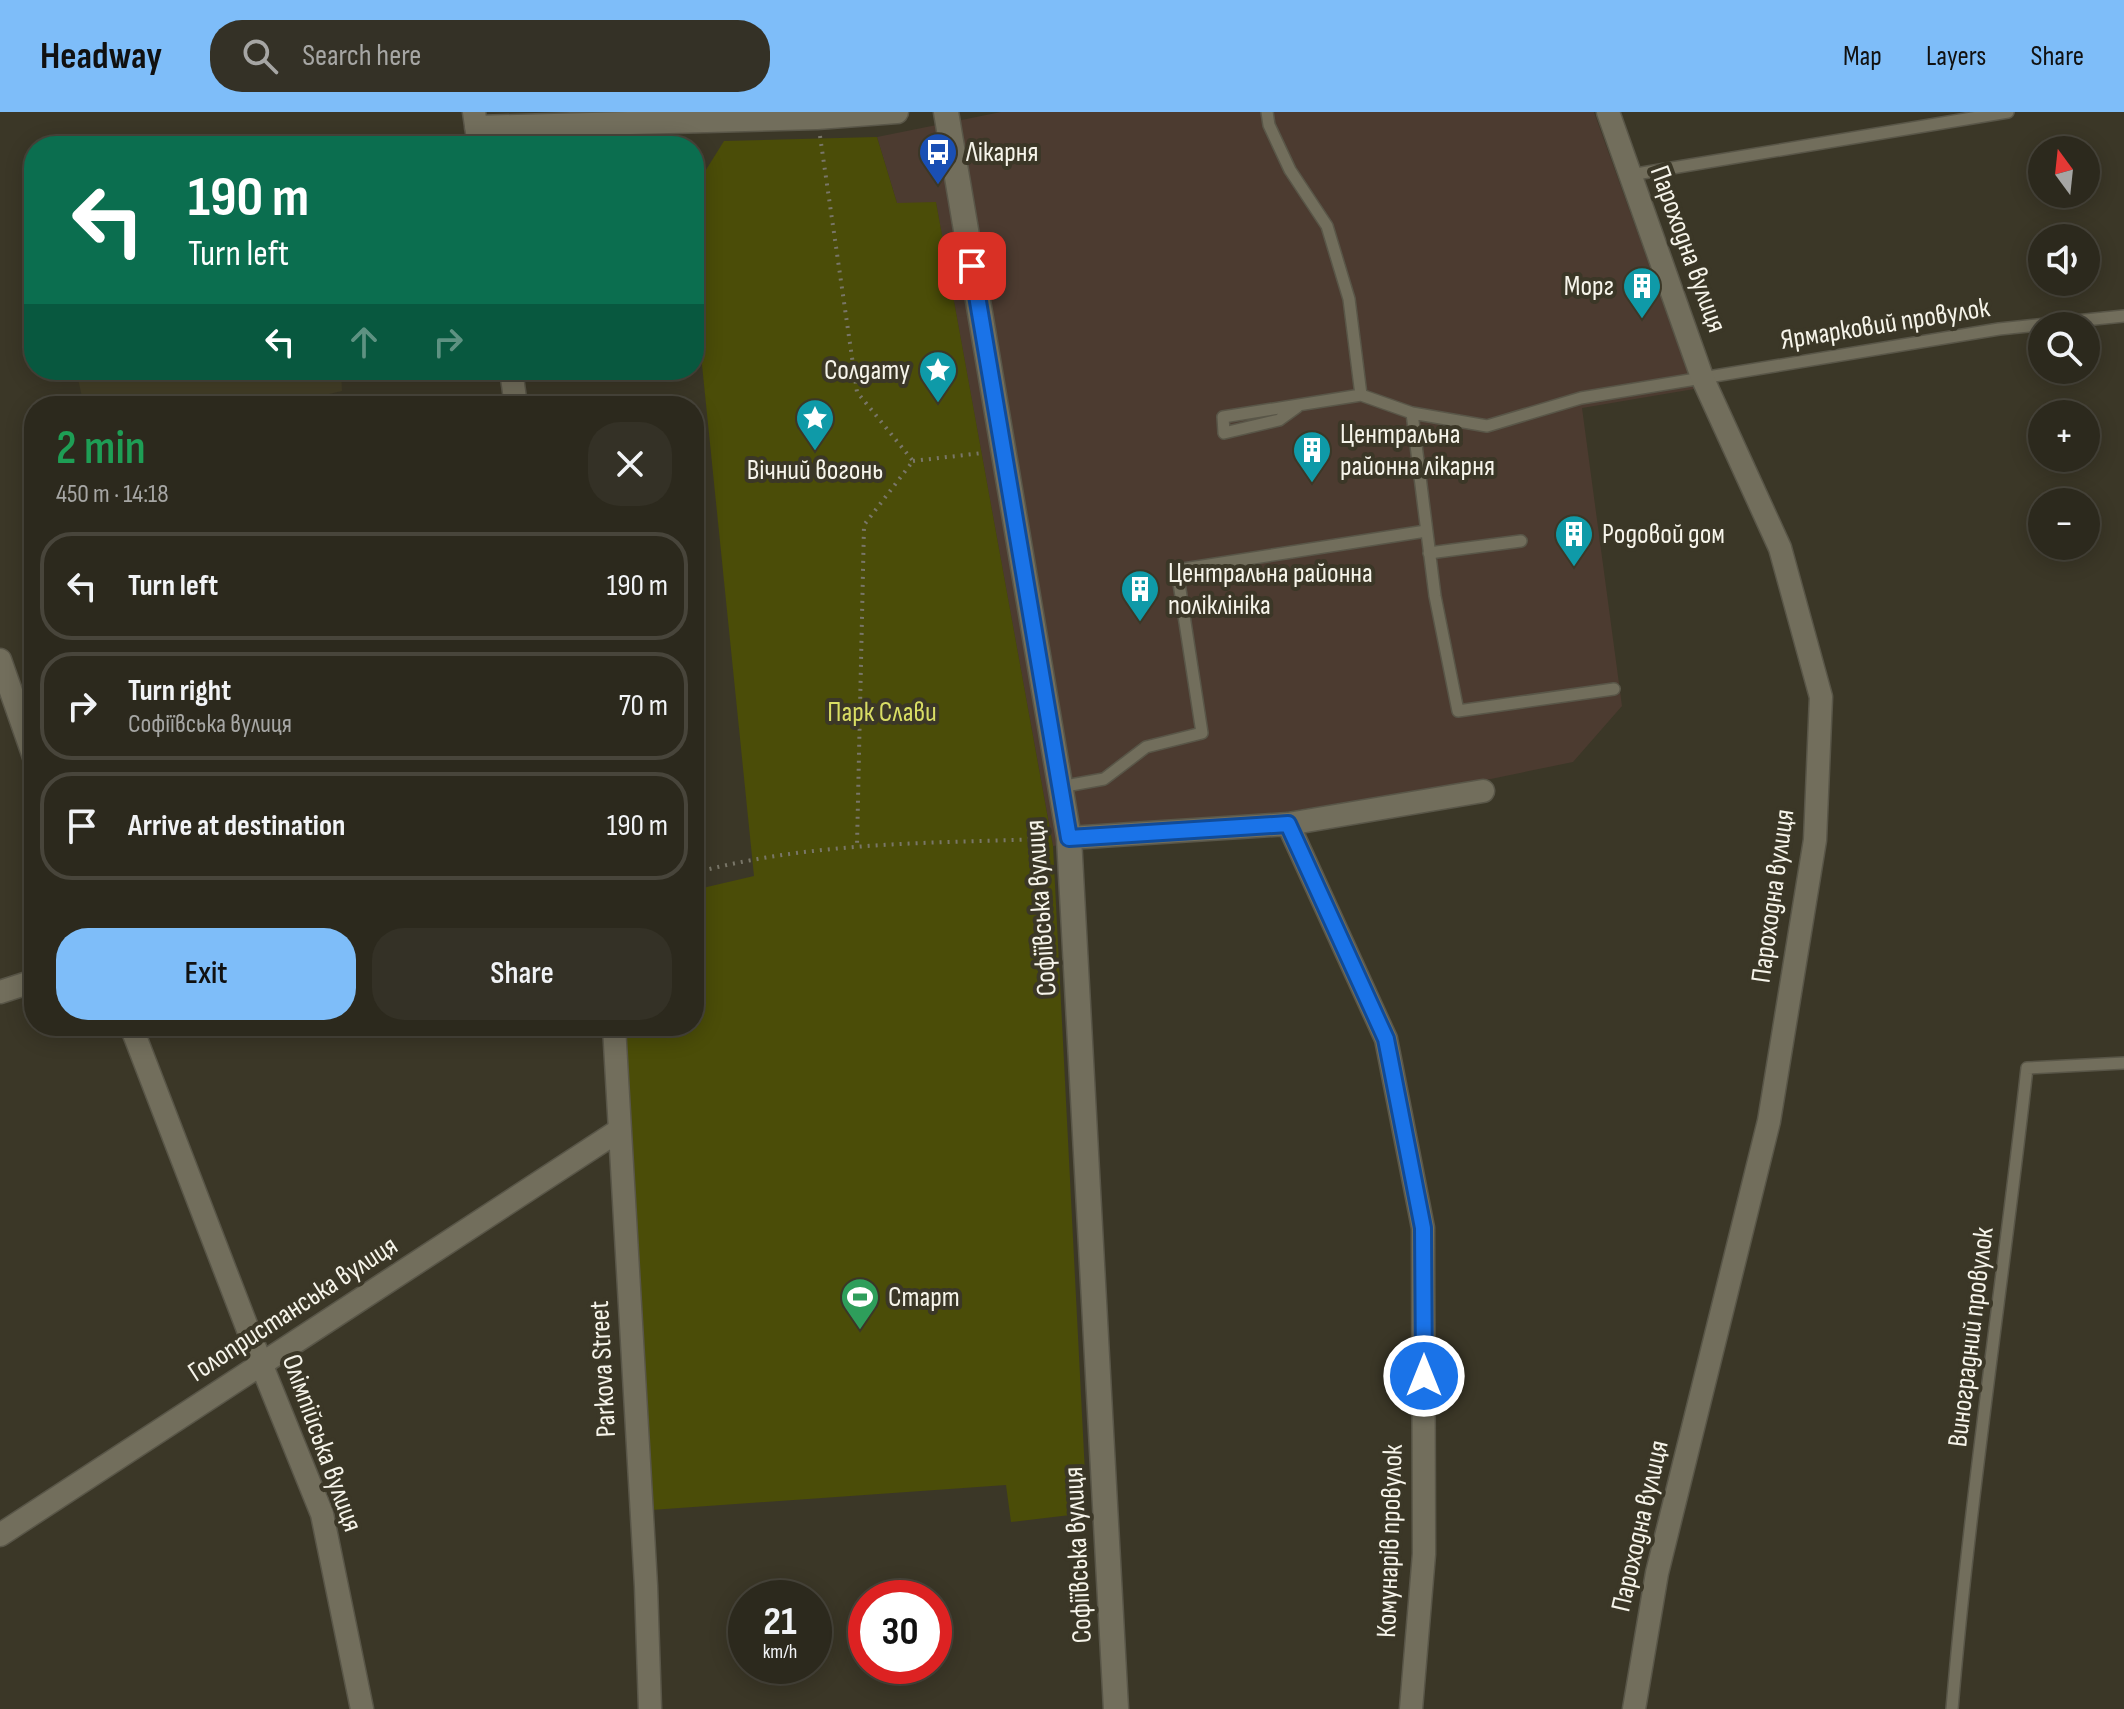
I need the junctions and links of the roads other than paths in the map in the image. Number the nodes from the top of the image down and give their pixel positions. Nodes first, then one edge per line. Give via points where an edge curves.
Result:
1 (897, 112) edge
2 (946, 112) edge
3 (1267, 112) edge
4 (1608, 112) edge
5 (2008, 112) edge
6 (476, 128) edge
7 (1630, 175) junction
8 (2124, 316) edge
9 (1702, 377) junction
10 (1361, 395) junction
11 (1297, 407) junction
12 (1412, 413) junction
13 (1426, 531) junction
14 (1521, 541) dead end
15 (1429, 553) junction
16 (0, 660) edge
17 (1614, 689) dead end
18 (24, 728) edge
19 (1060, 787) junction
20 (1483, 791) dead end
21 (1288, 824) junction
22 (1069, 838) junction
23 (24, 984) edge
24 (0, 992) edge
25 (135, 1036) edge
26 (614, 1036) edge
27 (2124, 1063) edge
28 (618, 1131) junction
29 (262, 1366) junction
30 (0, 1535) edge
31 (362, 1709) edge
32 (650, 1709) edge
33 (1116, 1709) edge
34 (1411, 1709) edge
35 (1634, 1709) edge
36 (1952, 1709) edge

1 - 6 street
2 - 19 street, Софіївська вулиця
3 - 10 lane via 1290,170 1327,226 1349,299
4 - 7 street, Пароходна вулиця
5 - 7 lane
7 - 9 street, Пароходна вулиця
8 - 9 lane, Ярмарковий провулок via 1999,329
9 - 12 lane, Ярмарковий провулок via 1581,398 1487,426
9 - 35 street, Пароходна вулиця via 1780,548 1821,697 1815,840 1769,1121 1657,1573
10 - 11 lane
10 - 12 lane, Ярмарковий провулок
11 - 11 lane via 1223,417 1224,433 1279,420
12 - 13 lane
13 - 15 lane
13 - 19 lane via 1177,570 1202,733 1146,747 1104,779
14 - 15 lane
15 - 17 lane via 1458,711
16 - 18 street
19 - 22 street, Софіївська вулиця
20 - 21 street
21 - 22 street
21 - 34 street, Комунарів провулок via 1386,1039 1423,1228 1424,1554
22 - 33 street, Софіївська вулиця
23 - 24 street
25 - 29 street, Олімпійська вулиця
26 - 28 street, Parkova Street
27 - 36 lane, Виноградний провулок via 2027,1068
28 - 29 street, Голопристанська вулиця
28 - 32 street, Parkova Street
29 - 30 street, Голопристанська вулиця
29 - 31 street, Олімпійська вулиця via 322,1514

